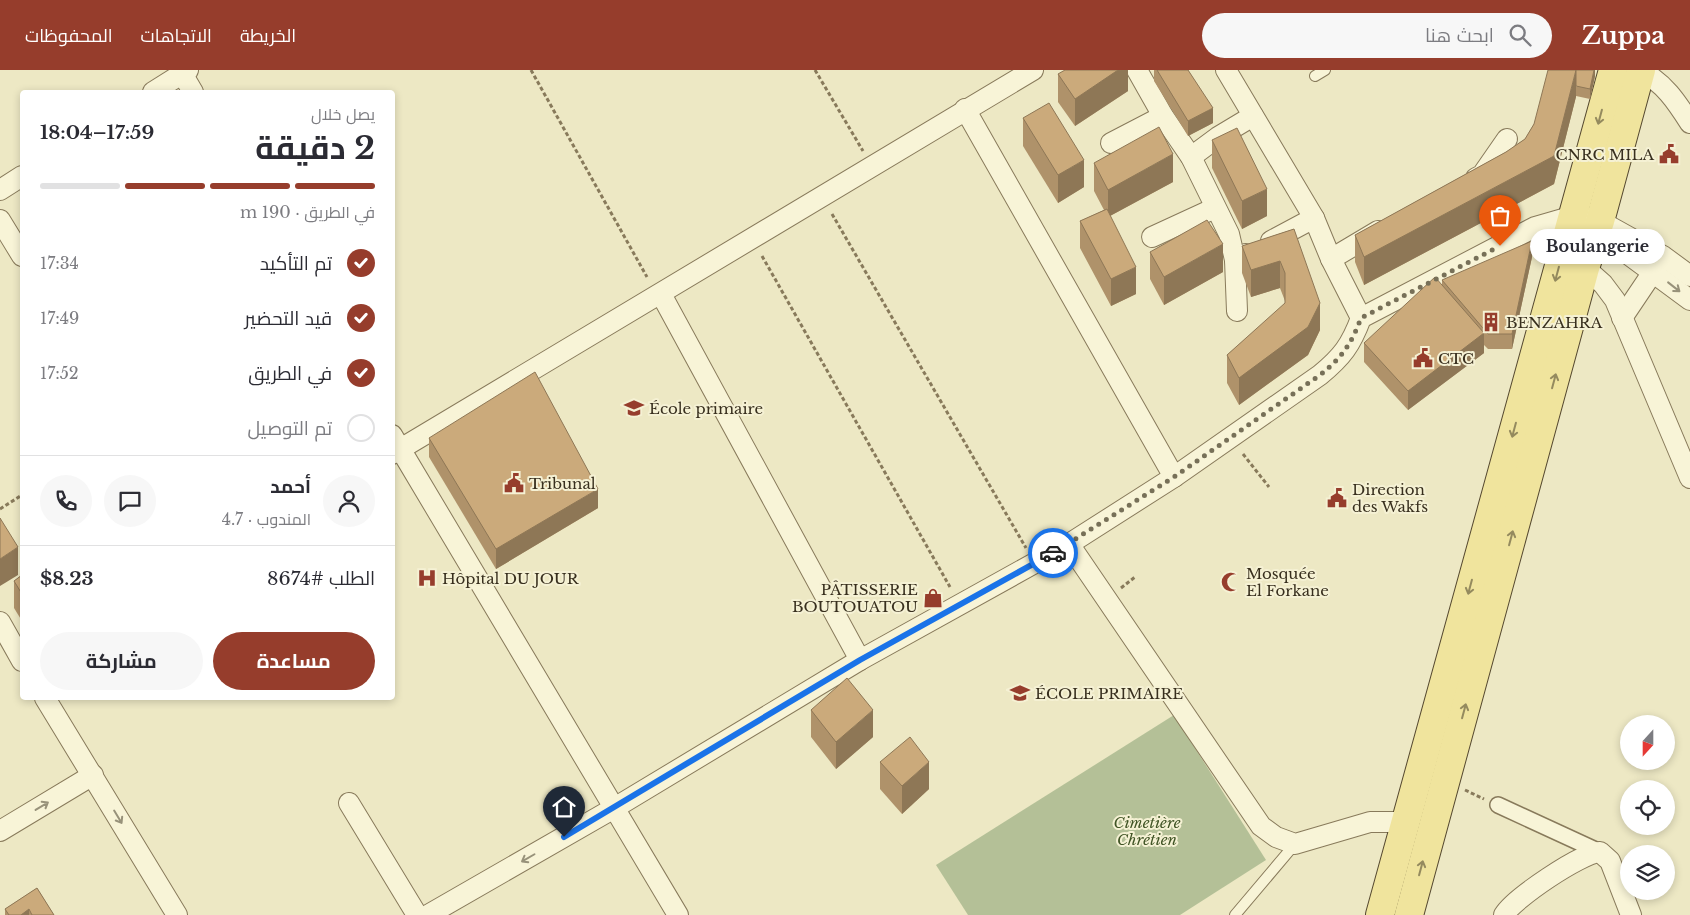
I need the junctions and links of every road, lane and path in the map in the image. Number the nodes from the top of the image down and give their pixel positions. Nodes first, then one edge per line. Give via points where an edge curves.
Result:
1 (531, 70) edge
2 (815, 70) edge
3 (1033, 70) edge
4 (1137, 70) edge
5 (1226, 70) edge
6 (1325, 70) edge
7 (1613, 70) edge
8 (184, 71) edge
9 (1641, 71) edge
10 (1314, 76) dead end
11 (156, 90) edge
12 (193, 90) edge
13 (965, 109) junction
14 (1163, 116) junction
15 (1254, 116) junction
16 (1690, 124) edge
17 (1507, 139) dead end
18 (1111, 143) dead end
19 (1191, 157) junction
20 (872, 166) junction
21 (20, 177) edge
22 (1457, 188) edge
23 (0, 190) edge
24 (1215, 208) junction
25 (832, 214) dead end
26 (1314, 218) junction
27 (1398, 219) edge
28 (0, 220) edge
29 (1570, 227) junction
30 (1152, 237) dead end
31 (1593, 245) junction
32 (757, 248) dead end
33 (20, 253) edge
34 (1331, 259) junction
35 (1235, 260) junction
36 (1659, 264) junction
37 (1690, 276) edge
38 (647, 277) dead end
39 (661, 294) junction
40 (1690, 300) edge
41 (1237, 311) dead end
42 (1361, 318) junction
43 (1622, 318) junction
44 (395, 446) edge
45 (1243, 454) dead end
46 (1174, 477) junction
47 (1690, 478) edge
48 (1269, 487) dead end
49 (20, 496) edge
50 (0, 508) edge
51 (1069, 544) junction
52 (1035, 563) junction
53 (1134, 577) dead end
54 (1117, 592) dead end
55 (954, 594) dead end
56 (0, 622) edge
57 (20, 657) edge
58 (860, 660) junction
59 (46, 700) edge
60 (93, 775) junction
61 (349, 803) dead end
62 (1498, 805) dead end
63 (616, 807) junction
64 (1406, 822) junction
65 (0, 831) edge
66 (1295, 844) junction
67 (1600, 852) junction
68 (176, 915) edge
69 (417, 915) edge
70 (428, 915) edge
71 (678, 915) edge
72 (1236, 915) edge
73 (1380, 915) edge
74 (1408, 915) edge
75 (1504, 915) edge
76 (1631, 915) edge

1 - 38 path
2 - 20 path
3 - 13 street
4 - 14 street
5 - 15 street
6 - 10 lane
7 -> 29 main road
8 - 11 street
8 - 12 street
9 - 16 street via 1657,80 1671,94
9 - 31 main road
13 - 20 street
13 - 46 street
14 - 18 street
14 - 19 street
15 - 19 street
15 - 26 street
17 - 22 street via 1482,176
19 - 24 street
20 - 39 street
21 - 23 street
24 - 30 street
24 - 35 street via 1229,234
25 - 52 path
26 - 34 street
26 - 35 street
27 - 34 street
28 - 33 street
29 - 31 street
29 - 42 street via 1535,227
29 -> 64 main road
31 - 36 street via 1614,247
31 - 43 street via 1603,284 1615,300
74 -> 31 main road
32 - 55 path
34 - 42 street
35 - 41 street
36 - 37 street
36 -> 40 street
36 - 43 street
39 - 44 street
39 - 58 street
42 - 46 street via 1352,342 1337,362
43 - 47 street
44 - 63 street
45 - 48 path
46 - 51 street
49 - 50 path
51 - 52 street
51 - 66 street via 1261,826 1276,837
52 - 58 street
53 - 54 path
56 - 57 street
58 - 63 street
59 - 60 street
65 -> 60 street
60 -> 68 street
61 - 69 street
62 - 67 street
63 -> 70 street
63 - 71 street
64 - 66 street via 1370,822
64 - 73 main road
66 - 72 lane
67 - 75 street via 1588,854 1556,873 1509,906
67 - 76 street via 1610,861

